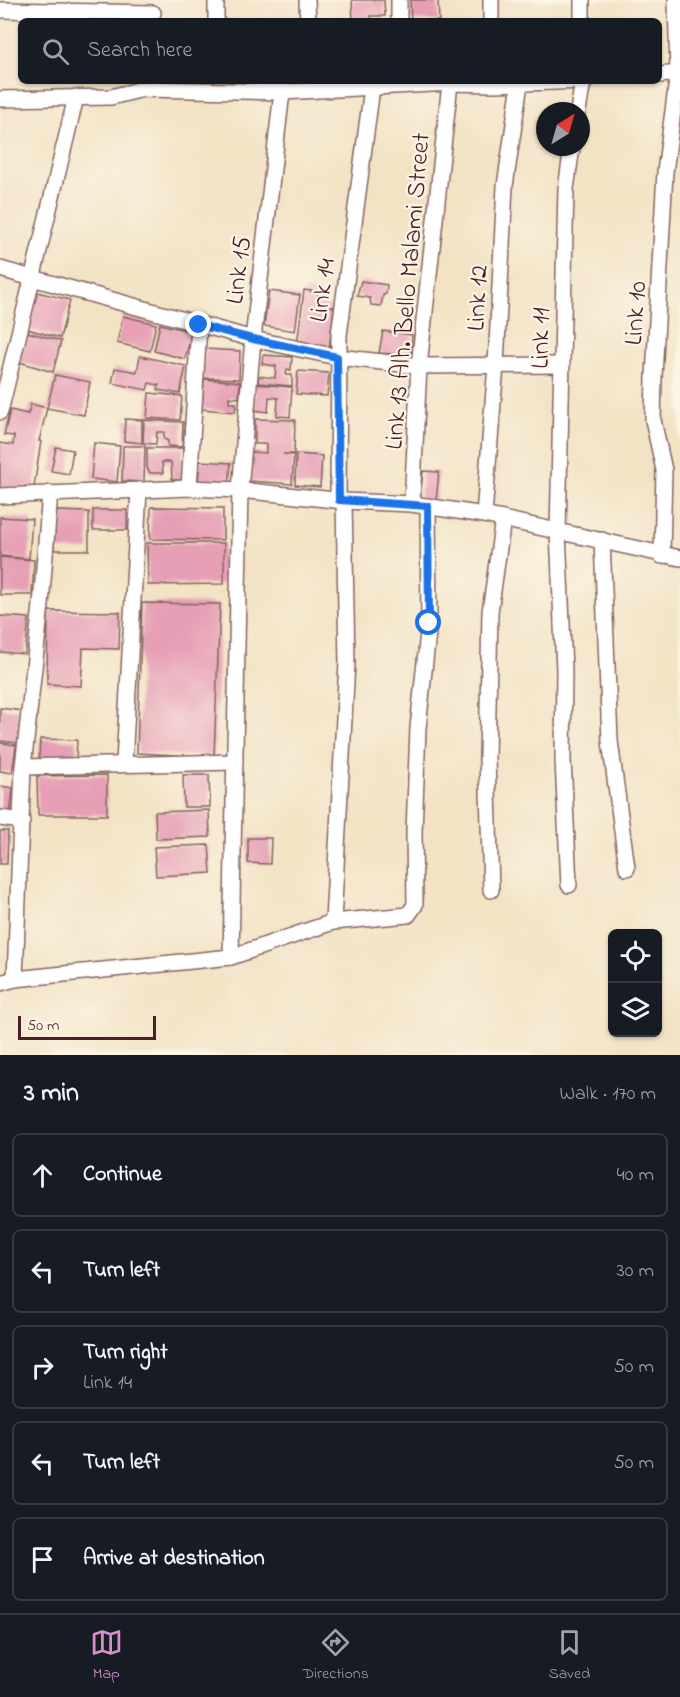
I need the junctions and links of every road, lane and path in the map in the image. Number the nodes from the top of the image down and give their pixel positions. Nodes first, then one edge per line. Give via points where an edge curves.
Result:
1 (216, 0) edge
2 (308, 0) edge
3 (399, 0) edge
4 (491, 0) edge
5 (582, 0) edge
6 (676, 0) edge
7 (0, 10) edge
8 (154, 11) edge
9 (216, 18) edge
10 (308, 18) edge
11 (399, 18) edge
12 (491, 18) edge
13 (582, 18) edge
14 (679, 73) edge
15 (662, 75) edge
16 (396, 84) edge
17 (450, 84) edge
18 (520, 84) edge
19 (583, 84) edge
20 (143, 85) edge
21 (219, 85) edge
22 (308, 86) edge
23 (372, 88) junction
24 (282, 92) junction
25 (76, 97) junction
26 (0, 99) edge
27 (580, 102) edge
28 (571, 156) edge
29 (0, 269) edge
30 (33, 279) junction
31 (199, 325) junction
32 (253, 339) junction
33 (337, 357) junction
34 (496, 365) junction
35 (562, 365) junction
36 (419, 366) junction
37 (0, 412) edge
38 (189, 488) junction
39 (139, 490) junction
40 (240, 490) junction
41 (50, 493) junction
42 (0, 496) edge
43 (341, 500) junction
44 (412, 504) junction
45 (428, 506) junction
46 (484, 515) junction
47 (503, 519) junction
48 (558, 531) junction
49 (602, 540) junction
50 (662, 556) junction
51 (680, 558) edge
52 (235, 762) junction
53 (124, 763) junction
54 (23, 767) junction
55 (0, 818) edge
56 (22, 821) junction
57 (627, 868) dead end
58 (569, 885) dead end
59 (491, 890) dead end
60 (333, 922) junction
61 (231, 957) junction
62 (7, 981) edge

1 - 9 street
2 - 10 street
3 - 11 street
4 - 12 street
5 - 13 street
6 - 14 street, Link 10
7 - 8 street
14 - 15 street
14 - 50 street, Link 10 via 665,172 654,377 653,420 664,470
16 - 23 street
17 - 36 street, Link 13 Alh. Bello Malami Street
18 - 34 street, Link 12 via 505,186
19 - 27 street
20 - 21 street
20 - 25 street via 111,97
21 - 24 street
22 - 23 street
22 - 24 street
23 - 33 street, Link 14
24 - 32 street, Link 15
25 - 26 street
25 - 30 street
28 - 35 street, Link 11 via 566,189
29 - 30 street
30 - 31 street
30 - 37 street
31 - 32 street
31 - 38 street
32 - 33 street
32 - 40 street, Link 15
33 - 36 street
33 - 43 street, Link 14
34 - 35 street
34 - 36 street
34 - 46 street, Link 12
35 - 48 street, Link 11
36 - 44 street, Link 13 Alh. Bello Malami Street
38 - 39 street
38 - 40 street
39 - 41 street
39 - 53 street
40 - 43 street
40 - 52 street, Link 15
41 - 42 street
41 - 54 street
43 - 44 street
43 - 60 street, Link 14 via 347,663
44 - 45 street
45 - 46 street
45 - 60 street via 429,623 418,728 415,905 408,915
46 - 47 street
47 - 48 street
47 - 59 street via 490,612 487,758
48 - 49 street
48 - 58 street, Link 11
49 - 50 street
49 - 57 street via 610,741
50 - 51 street
52 - 53 street
52 - 61 street, Link 15
53 - 54 street
54 - 56 street
55 - 56 street
56 - 62 street
60 - 61 street
61 - 62 street

